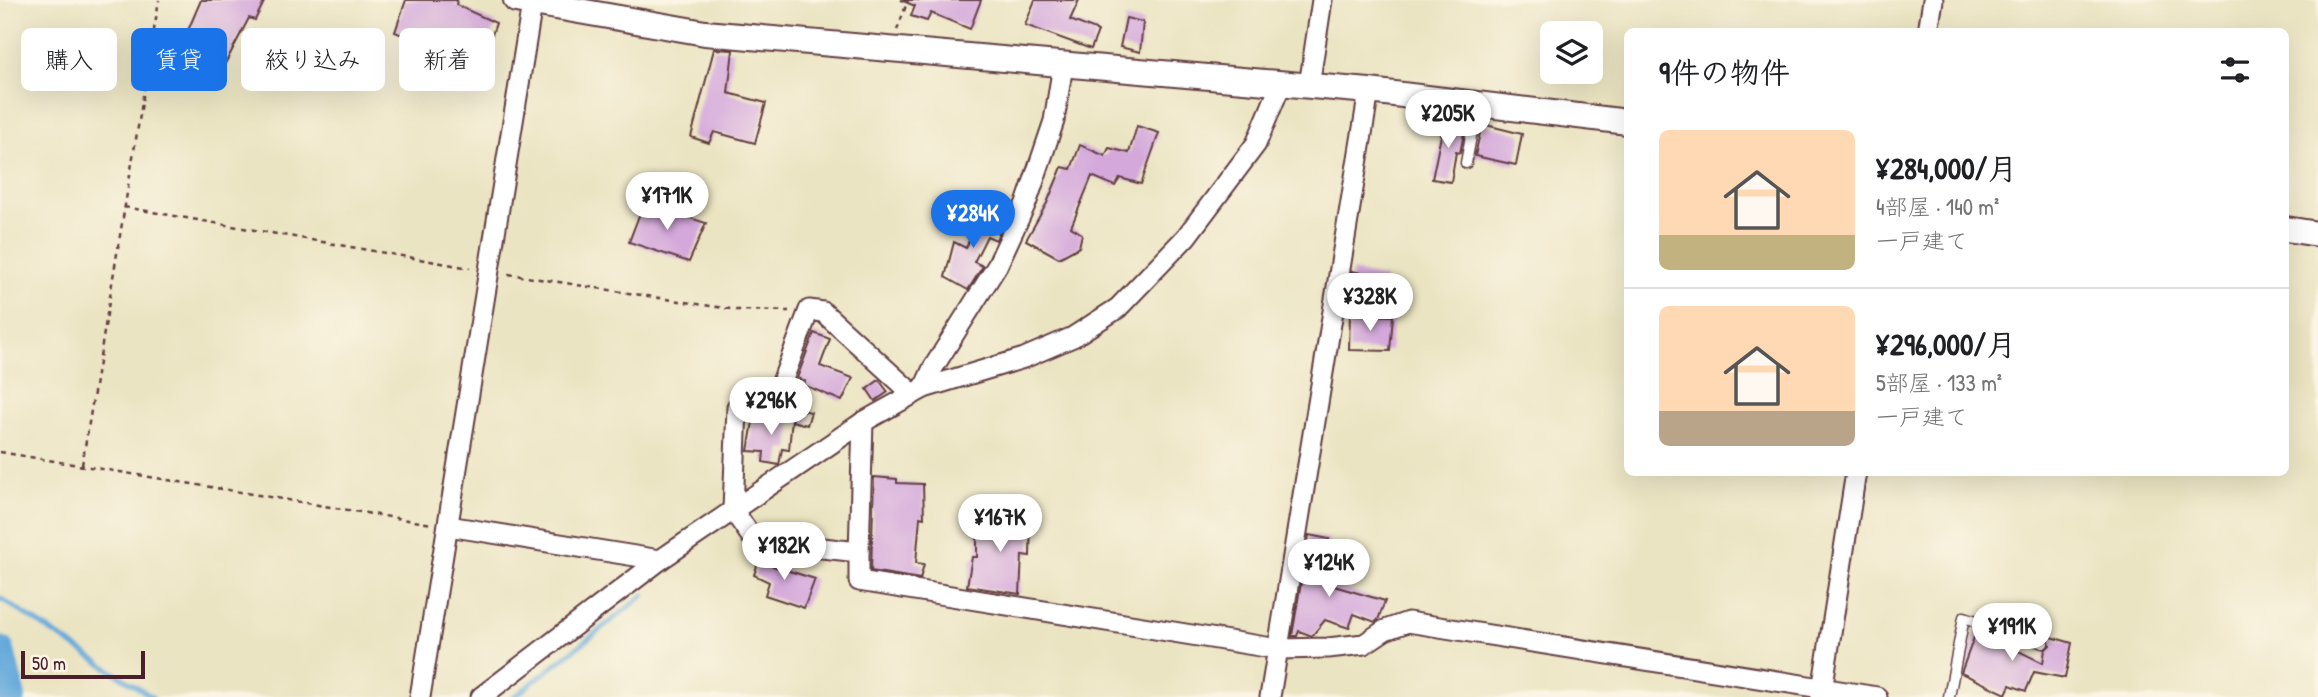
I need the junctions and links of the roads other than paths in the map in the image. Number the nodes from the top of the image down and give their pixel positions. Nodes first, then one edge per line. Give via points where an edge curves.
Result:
1 (1322, 0) edge
2 (1934, 0) edge
3 (524, 2) edge
4 (597, 8) edge
5 (1929, 28) edge
6 (1063, 65) junction
7 (1281, 84) junction
8 (1309, 86) junction
9 (1369, 91) junction
10 (1478, 103) junction
11 (1624, 121) edge
12 (1466, 163) dead end
13 (2289, 229) edge
14 (2318, 234) edge
15 (918, 391) junction
16 (863, 422) junction
17 (1855, 476) edge
18 (733, 510) junction
19 (448, 526) junction
20 (859, 552) junction
21 (660, 560) junction
22 (2043, 643) dead end
23 (1278, 649) junction
24 (1821, 692) edge
25 (420, 697) edge
26 (481, 697) edge
27 (1270, 697) edge
28 (1877, 697) edge
29 (1949, 697) edge

1 - 8 street
2 - 5 street
3 - 4 street
3 - 19 street via 489,271
4 - 6 street via 705,33
6 - 7 street
6 - 15 street via 1054,121 1027,201 997,266
7 - 8 street
7 - 15 street via 1256,144 1186,237 1118,308 1073,337 1024,358
8 - 9 street
9 - 10 street
9 - 23 street
10 - 11 street
10 - 12 lane
13 - 14 street
15 - 16 street
15 - 18 street via 823,312 809,310 779,390 771,399 737,407
16 - 18 street
16 - 20 street
17 - 24 street
18 - 20 street via 758,541
18 - 21 street
19 - 21 street
19 - 25 street
20 - 23 street via 859,581
21 - 26 street
22 - 29 lane via 1964,617
23 - 24 street via 1364,644 1385,629 1408,622
23 - 27 street
24 - 28 street

